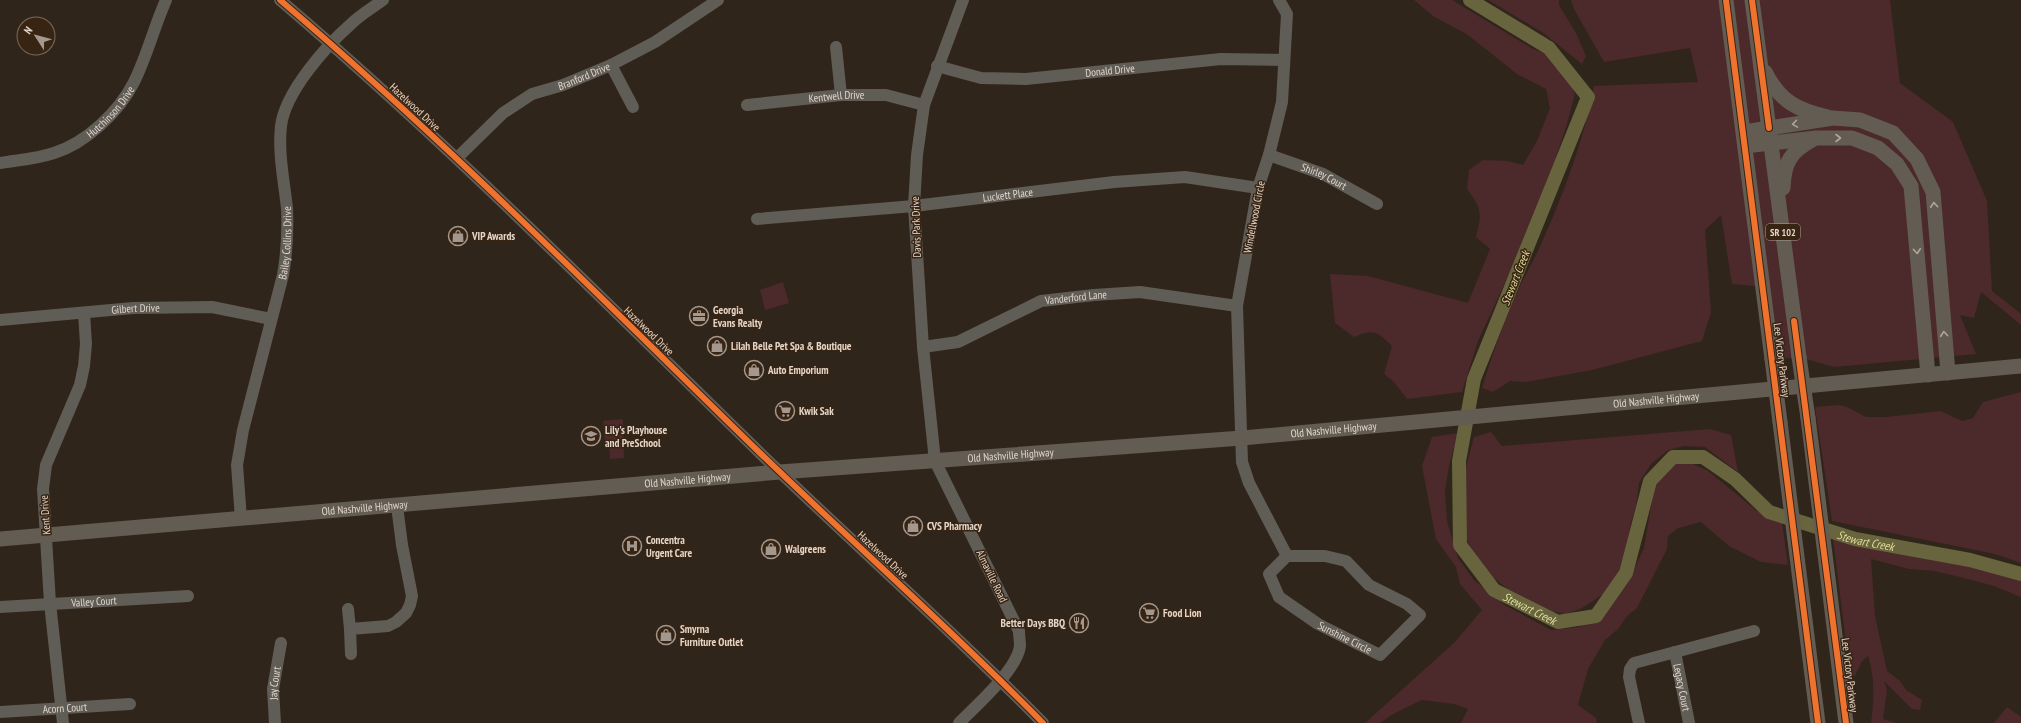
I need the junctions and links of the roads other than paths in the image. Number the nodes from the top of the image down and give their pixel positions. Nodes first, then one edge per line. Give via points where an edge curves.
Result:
1 (166, 0) edge
2 (280, 0) edge
3 (383, 0) edge
4 (718, 0) edge
5 (963, 0) edge
6 (1279, 0) edge
7 (1726, 0) edge
8 (1752, 0) edge
9 (331, 43) junction
10 (836, 47) dead end
11 (1283, 60) junction
12 (1760, 64) junction
13 (611, 65) junction
14 (937, 66) junction
15 (841, 94) junction
16 (747, 105) dead end
17 (924, 105) junction
18 (633, 107) dead end
19 (1833, 118) junction
20 (1769, 128) junction
21 (1816, 138) junction
22 (1744, 139) junction
23 (1772, 143) junction
24 (1269, 155) junction
25 (457, 158) junction
26 (0, 163) edge
27 (1258, 188) junction
28 (1377, 204) dead end
29 (914, 206) junction
30 (757, 219) dead end
31 (1789, 284) junction
32 (1237, 306) junction
33 (84, 313) junction
34 (271, 319) junction
35 (0, 320) edge
36 (924, 346) junction
37 (2021, 366) edge
38 (1948, 373) junction
39 (1928, 375) junction
40 (1242, 438) junction
41 (935, 462) junction
42 (780, 472) junction
43 (397, 506) junction
44 (241, 519) junction
45 (47, 535) junction
46 (0, 539) edge
47 (1287, 556) junction
48 (188, 596) dead end
49 (50, 603) junction
50 (0, 607) edge
51 (348, 609) dead end
52 (350, 629) junction
53 (1754, 631) dead end
54 (281, 643) dead end
55 (1675, 652) junction
56 (351, 654) dead end
57 (1001, 680) junction
58 (130, 704) dead end
59 (62, 707) junction
60 (0, 712) edge
61 (63, 723) edge
62 (275, 723) edge
63 (959, 723) edge
64 (1043, 723) edge
65 (1639, 723) edge
66 (1689, 723) edge
67 (1818, 723) edge
68 (1846, 723) edge

1 - 26 street, Hutchinson Drive via 133,82 120,103 103,122 72,145 56,153
2 - 9 street, Hazelwood Drive
3 - 9 street, Bailey Collins Drive via 352,22
4 - 13 street, Branford Drive via 655,42
5 - 14 street, Davis Park Drive
6 - 11 street, Windellwood Circle via 1287,14
7 - 22 main road, Lee Victory Parkway / SR 102
8 - 12 main road, Lee Victory Parkway / SR 102
9 - 25 street, Hazelwood Drive
9 - 34 street, Bailey Collins Drive via 290,100 281,125 280,150 288,230 283,275
10 - 15 street
11 - 14 street, Donald Drive via 1222,59 1026,79 981,78
11 - 24 street, Windellwood Circle via 1282,102
12 - 19 main road via 1773,88 1784,99 1799,108
12 - 20 main road, Lee Victory Parkway / SR 102
13 - 18 street
13 - 25 street, Branford Drive via 563,85 532,94 489,125
14 - 17 street, Davis Park Drive
15 - 16 street, Kentwell Drive
15 - 17 street, Kentwell Drive via 886,95
17 - 29 street, Davis Park Drive via 917,155
19 -> 20 main road
38 -> 19 main road via 1933,192 1917,159 1893,133 1860,120
20 - 22 main road
20 - 23 main road, Lee Victory Parkway / SR 102
21 - 23 main road
21 - 31 main road via 1790,156 1784,175 1783,190 1792,262
21 -> 39 main road via 1852,138 1878,148 1897,164 1911,186
22 - 23 main road
22 - 67 main road, Lee Victory Parkway / SR 102, bridge
23 - 31 main road, Lee Victory Parkway / SR 102
24 - 27 street, Windellwood Circle
24 - 28 street, Shirley Court via 1323,174
25 - 42 street, Hazelwood Drive
27 - 29 street, Luckett Place via 1185,177 1114,182
27 - 32 street, Windellwood Circle
29 - 30 street, Luckett Place
29 - 36 street, Davis Park Drive
31 - 68 main road, Lee Victory Parkway / SR 102, bridge
32 - 36 street, Vanderford Lane via 1140,292 1041,301 958,342
32 - 40 street, Windellwood Circle
33 - 34 street, Gilbert Drive via 133,308 212,307
33 - 35 street, Gilbert Drive
33 - 45 street, Kent Drive via 86,344 80,385 46,465 44,489
34 - 44 street, Bailey Collins Drive via 243,430 237,465
36 - 41 street, Davis Park Drive
37 - 38 main road, Old Nashville Highway
38 - 39 main road, Old Nashville Highway
39 - 40 main road, Old Nashville Highway
40 - 41 main road, Old Nashville Highway
40 - 47 street via 1242,462 1249,483
41 - 42 main road, Old Nashville Highway
41 - 57 street, Almaville Road via 1019,631 1020,647 1015,660
42 - 43 main road, Old Nashville Highway
42 - 57 street, Hazelwood Drive
43 - 44 main road, Old Nashville Highway
43 - 52 street via 412,596 410,605 406,613 388,626
44 - 45 main road, Old Nashville Highway
45 - 46 main road, Old Nashville Highway
45 - 49 street, Kent Drive
47 - 47 street, Sunshine Circle via 1269,574 1279,597 1318,624 1380,655 1420,615 1407,604 1369,585 1346,561 1325,556
48 - 49 street, Valley Court
49 - 50 street, Valley Court
49 - 59 street, Kent Drive
51 - 52 street
52 - 56 street
53 - 55 street
54 - 62 street, Jay Court via 273,689
55 - 65 street via 1634,663 1630,669 1629,677
55 - 66 street, Legacy Court
57 - 63 street, Almaville Road
57 - 64 street
58 - 59 street, Acorn Court
59 - 60 street, Acorn Court
59 - 61 street, Kent Drive

